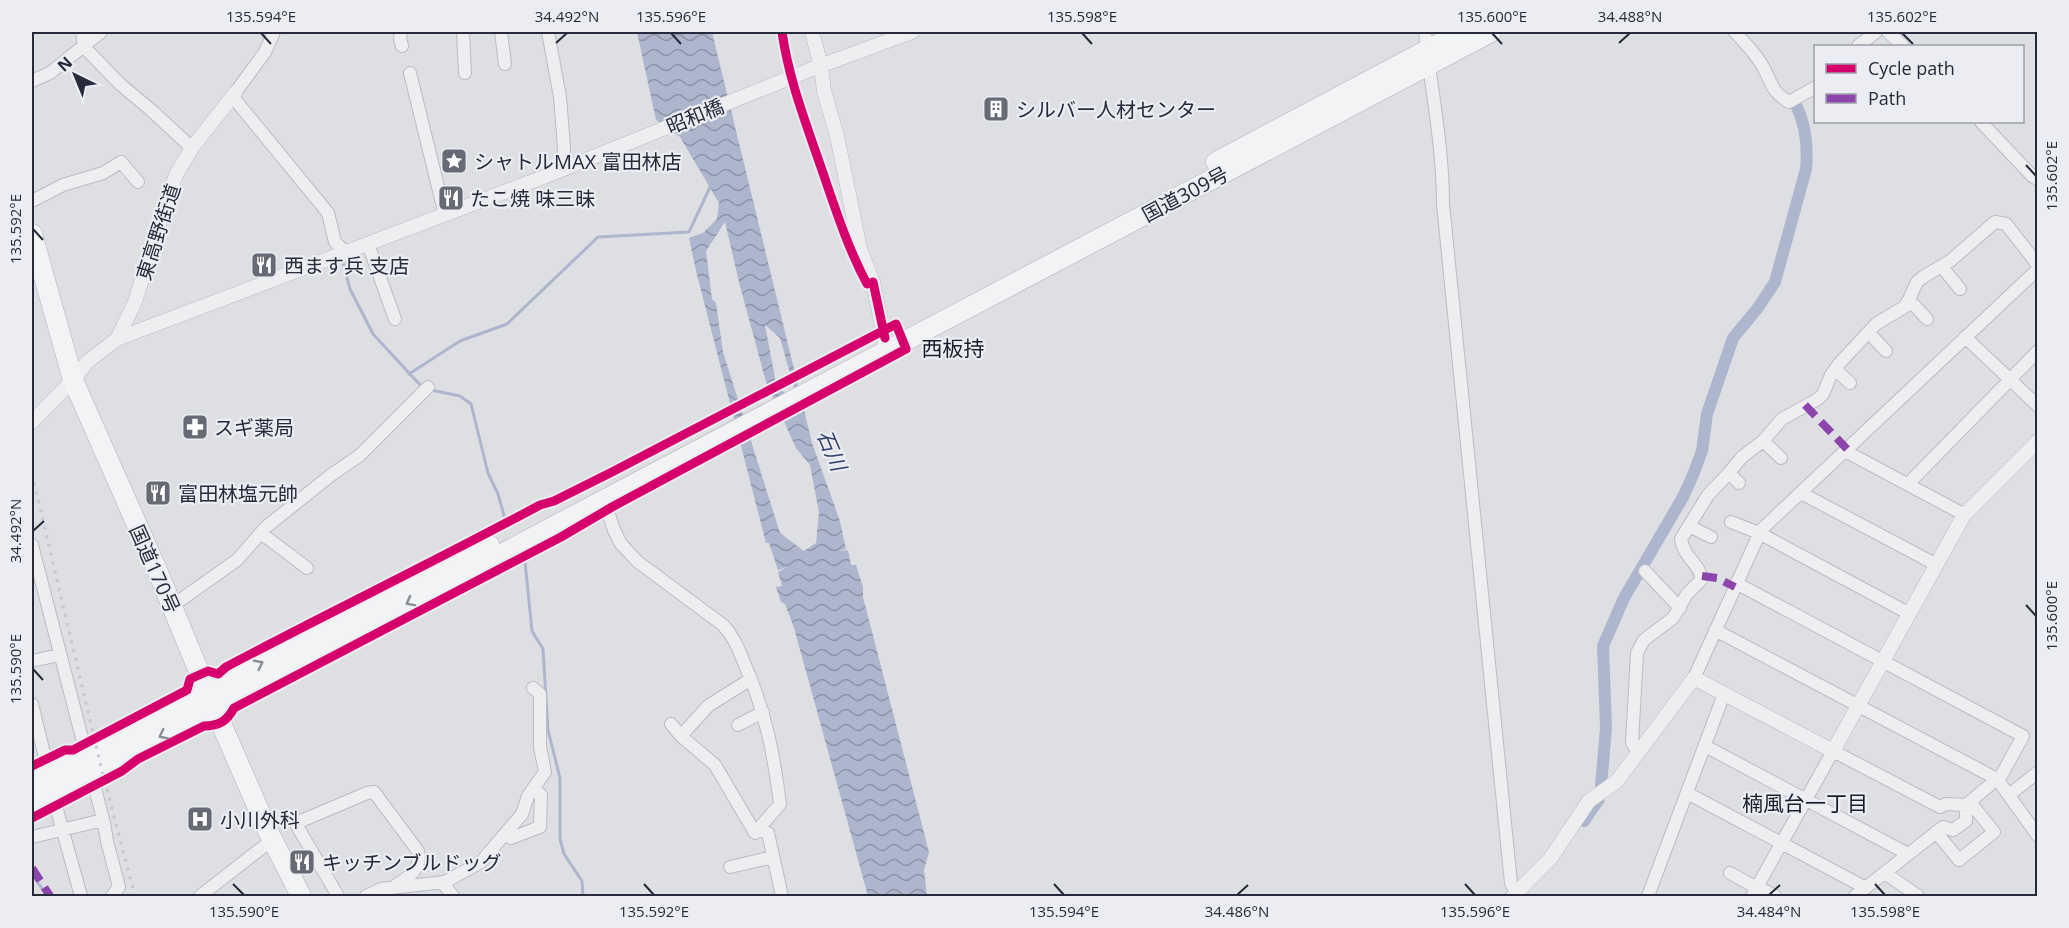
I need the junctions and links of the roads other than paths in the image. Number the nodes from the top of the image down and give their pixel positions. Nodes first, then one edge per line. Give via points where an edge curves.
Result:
1 (82, 32) edge
2 (101, 32) edge
3 (274, 32) edge
4 (401, 32) edge
5 (463, 32) edge
6 (501, 32) edge
7 (548, 32) edge
8 (812, 32) edge
9 (912, 32) edge
10 (1461, 32) edge
11 (1491, 32) edge
12 (1735, 32) edge
13 (1876, 32) edge
14 (1888, 32) edge
15 (84, 45) junction
16 (1859, 45) edge
17 (1902, 45) edge
18 (402, 46) dead end
19 (1427, 48) edge
20 (505, 64) dead end
21 (819, 66) junction
22 (410, 73) dead end
23 (465, 73) dead end
24 (32, 81) edge
25 (1814, 88) edge
26 (234, 94) junction
27 (1982, 123) edge
28 (192, 148) junction
29 (569, 167) junction
30 (2037, 180) edge
31 (138, 182) dead end
32 (32, 201) edge
33 (445, 215) junction
34 (32, 234) edge
35 (368, 244) junction
36 (342, 254) junction
37 (1942, 267) junction
38 (2037, 267) edge
39 (1960, 289) dead end
40 (1907, 302) junction
41 (395, 319) dead end
42 (1927, 319) dead end
43 (1869, 333) junction
44 (1965, 337) junction
45 (117, 339) junction
46 (882, 347) junction
47 (1886, 351) dead end
48 (2037, 351) edge
49 (1835, 369) junction
50 (2010, 379) junction
51 (73, 380) junction
52 (1850, 383) dead end
53 (428, 387) dead end
54 (2037, 406) edge
55 (32, 422) edge
56 (1763, 441) junction
57 (2037, 441) edge
58 (1845, 451) junction
59 (1781, 458) dead end
60 (1729, 473) junction
61 (1739, 483) dead end
62 (1908, 484) junction
63 (609, 492) junction
64 (1801, 493) junction
65 (1965, 515) junction
66 (1731, 522) dead end
67 (1689, 526) junction
68 (261, 532) junction
69 (1759, 534) junction
70 (1711, 537) dead end
71 (32, 545) edge
72 (33, 562) edge
73 (1936, 565) junction
74 (307, 568) dead end
75 (1645, 571) dead end
76 (1736, 584) junction
77 (172, 606) junction
78 (1680, 608) junction
79 (1910, 614) junction
80 (1715, 630) junction
81 (59, 655) junction
82 (32, 662) edge
83 (1883, 662) junction
84 (1694, 678) junction
85 (751, 679) junction
86 (533, 688) dead end
87 (1724, 694) junction
88 (211, 699) junction
89 (32, 704) edge
90 (1858, 706) junction
91 (763, 712) junction
92 (671, 724) dead end
93 (738, 725) dead end
94 (681, 736) junction
95 (1705, 746) junction
96 (1833, 752) junction
97 (1638, 753) junction
98 (90, 770) junction
99 (2037, 772) edge
100 (40, 775) edge
101 (1997, 779) junction
102 (32, 784) edge
103 (534, 789) junction
104 (1687, 794) junction
105 (2009, 795) junction
106 (1806, 800) junction
107 (32, 803) edge
108 (55, 803) junction
109 (1968, 804) junction
110 (1940, 807) junction
111 (32, 815) edge
112 (103, 819) junction
113 (63, 829) junction
114 (758, 830) junction
115 (1939, 830) junction
116 (505, 834) junction
117 (2037, 836) edge
118 (32, 837) edge
119 (272, 840) junction
120 (1782, 844) junction
121 (1908, 854) junction
122 (773, 858) junction
123 (730, 867) dead end
124 (1730, 873) dead end
125 (1885, 873) junction
126 (442, 882) junction
127 (391, 888) junction
128 (1866, 888) junction
129 (1756, 891) edge
130 (1514, 895) edge
131 (778, 896) edge
132 (81, 897) edge
133 (112, 897) edge
134 (200, 897) edge
135 (301, 897) edge
136 (338, 897) edge
137 (366, 897) edge
138 (453, 897) edge
139 (1648, 897) edge
140 (1775, 897) edge
141 (1855, 897) edge
142 (1918, 897) edge

1 - 15 street
2 - 15 street
3 - 26 street, 東高野街道 via 265,52
4 - 18 street
5 - 23 street
6 - 20 street
7 - 29 street via 560,98 563,160
8 - 21 street
9 - 21 street, 昭和橋
10 - 19 highway, 国道309号
11 - 19 highway, 国道309号
12 - 25 street via 1759,60 1773,90 1782,98 1789,102
13 - 16 street
14 - 17 street
15 - 24 street via 50,73
15 - 28 street via 121,85
19 - 46 highway, 国道309号
19 - 130 street via 1438,125
21 - 29 street, 昭和橋
21 - 46 street via 860,249 873,282
22 - 33 street
26 - 28 street, 東高野街道
26 - 36 street via 328,213
27 - 30 street
28 - 45 street, 東高野街道 via 177,173 135,302
29 - 33 street, 昭和橋
31 - 32 street via 121,162
33 - 35 street, 昭和橋
34 - 51 highway, 国道170号
35 - 36 street, 昭和橋
35 - 41 street
36 - 45 street, 昭和橋
37 - 38 street via 1995,222 2006,224
37 - 39 street
37 - 40 street via 1917,282
38 - 44 street
40 - 42 street
40 - 43 street
43 - 47 street
43 - 49 street
44 - 50 street
44 - 58 street
45 - 51 street, 東高野街道 via 87,362
46 - 63 highway, 国道309号
48 - 50 street
49 - 52 street
49 - 56 street via 1818,399 1782,418
50 - 54 street
50 - 62 street
51 - 55 street, 東高野街道
51 - 77 highway, 国道170号
53 - 68 street via 359,456
56 - 59 street
56 - 60 street
57 - 65 street
58 - 62 street
58 - 64 street
60 - 61 street
60 - 67 street via 1708,495
62 - 65 street
63 - 85 street via 614,530 621,544 638,562 723,625 733,636
63 - 88 highway
64 - 69 street
64 - 73 street
65 - 73 street
66 - 69 street
67 - 70 street
67 - 78 street via 1681,542 1702,576
68 - 74 street
68 - 77 street via 237,560
69 - 76 street
69 - 79 street
71 - 72 street
72 - 81 street
73 - 79 street
75 - 78 street
76 - 80 street
76 - 83 street
77 - 88 highway, 国道170号
78 - 97 street via 1644,640 1637,653 1632,743
79 - 83 street
80 - 84 street
80 - 90 street
81 - 82 street
81 - 98 street
83 - 90 street
83 - 101 street via 2024,736
84 - 87 street
84 - 97 street
85 - 91 street
85 - 94 street via 708,706
86 - 103 street via 540,694 540,747 545,772
87 - 95 street
87 - 96 street
88 - 98 highway
88 -> 98 highway via 134,750
88 - 119 highway, 国道170号
89 - 100 street
90 - 96 street
90 - 101 street
91 - 93 street
91 - 114 street via 780,804
92 - 94 street
94 - 114 street via 715,765 755,833
95 - 104 street
95 - 106 street
96 - 106 street
96 - 110 street
97 - 130 street via 1617,781 1589,801 1550,859
98 - 100 highway
98 - 107 highway
98 - 108 highway
98 - 112 street
99 - 105 street
100 - 102 highway
101 - 105 street
101 - 109 street
103 - 116 street via 522,814
103 - 116 street via 541,795 540,827 511,838
104 - 120 street
104 - 139 street
105 - 117 street
106 - 120 street
106 - 121 street
108 - 111 highway
108 - 113 street
109 - 110 street
109 - 115 street via 1966,821 1953,830
109 - 115 street via 1994,832 1959,860
110 - 115 street
112 - 113 street
112 - 133 street via 119,887
113 - 118 street
113 - 132 street
114 - 122 street via 768,833
115 - 121 street
116 - 126 street via 481,862
119 - 134 street
119 - 135 highway, 国道170号
120 - 128 street
120 - 129 street
121 - 125 street
122 - 123 street
122 - 131 street
124 - 129 street
125 - 128 street
125 - 142 street
126 - 127 street
126 - 138 street
127 - 136 street via 417,869 418,851 374,792 367,793 297,826
127 - 137 street
128 - 141 street
129 - 140 street

